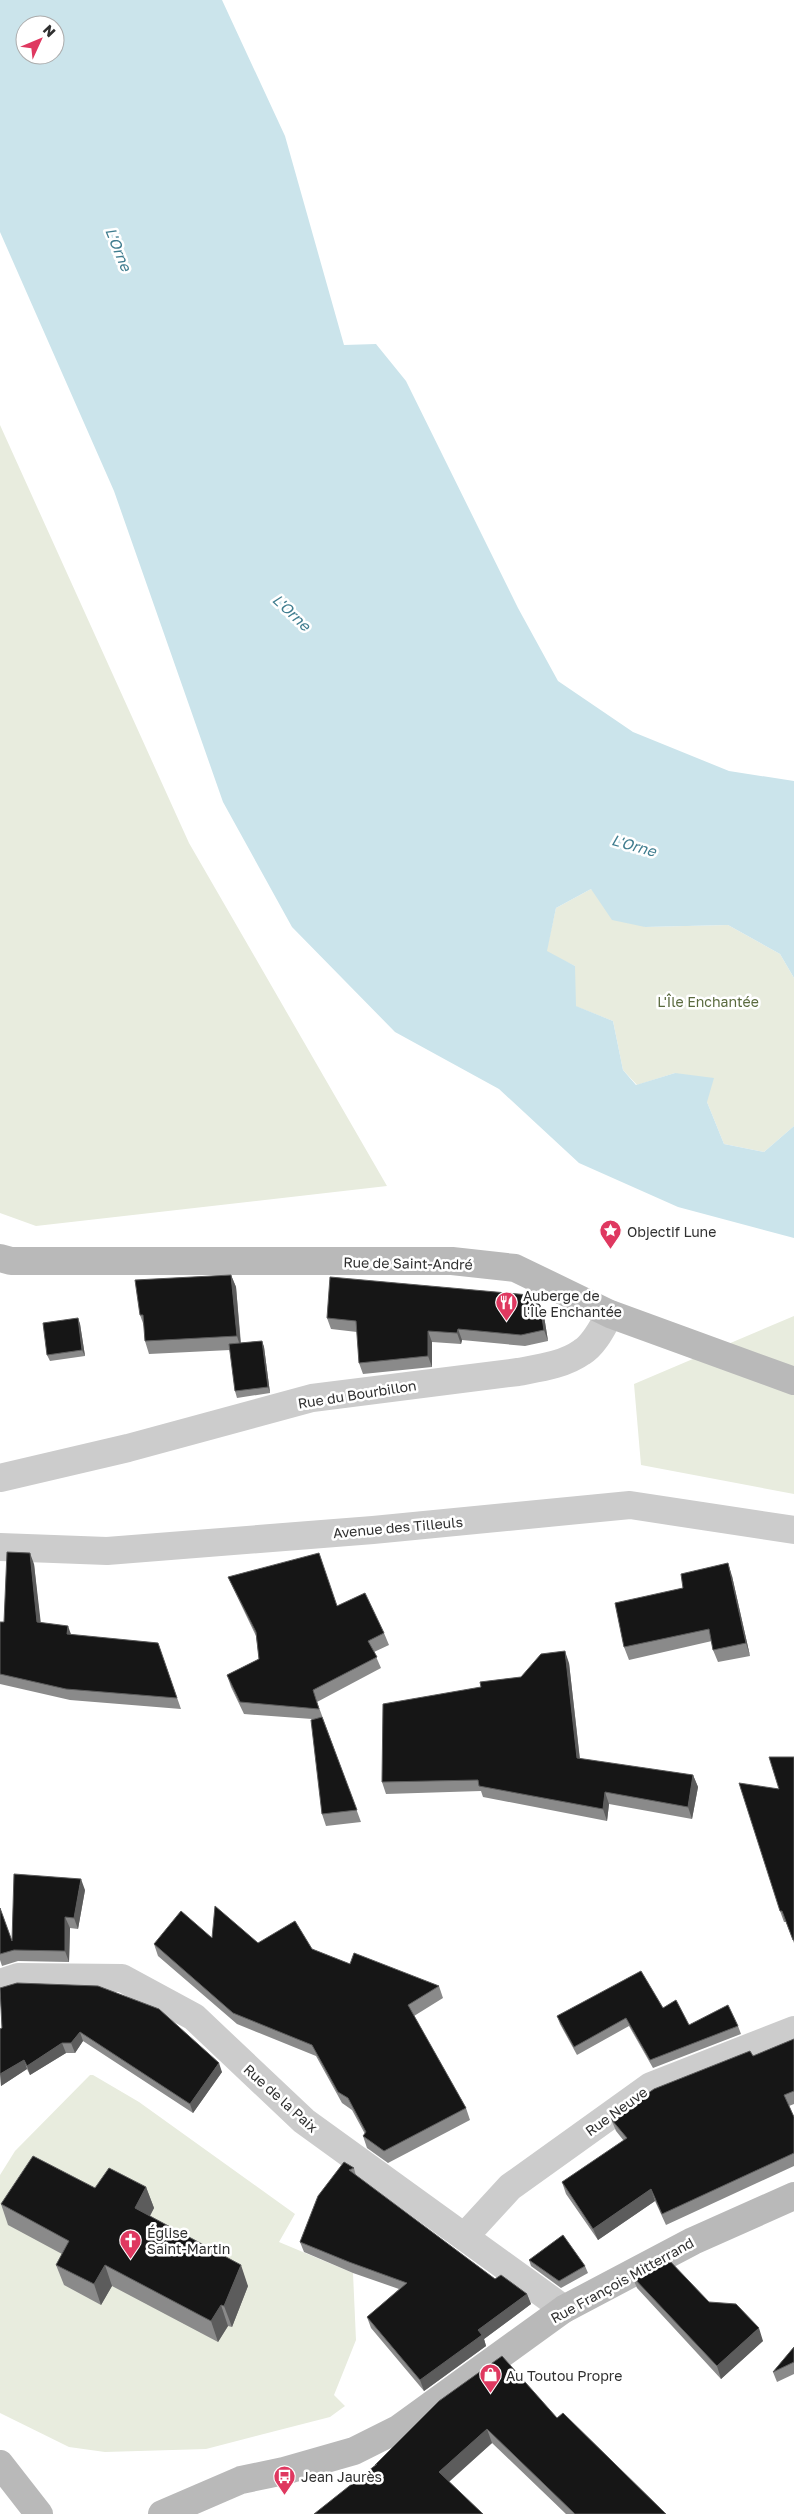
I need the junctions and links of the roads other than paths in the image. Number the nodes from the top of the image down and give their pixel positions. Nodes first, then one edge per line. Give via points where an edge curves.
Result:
1 (0, 1258) edge
2 (610, 1314) junction
3 (794, 1381) edge
4 (0, 1478) edge
5 (794, 1530) edge
6 (0, 1547) edge
7 (0, 1983) edge
8 (794, 2030) edge
9 (794, 2196) edge
10 (465, 2236) junction
11 (564, 2309) junction
12 (0, 2464) edge
13 (39, 2514) edge
14 (162, 2514) edge

1 - 2 street, Rue de Saint-André via 11,1261 452,1261 515,1268
2 - 3 street, Rue de Saint-André
2 - 4 street, Rue du Bourbillon via 583,1352 552,1365 312,1398 128,1448
5 - 6 street, Avenue des Tilleuls via 630,1505 107,1551
7 - 10 street, Rue de la Paix via 18,1977 122,1978 194,2017 304,2121
8 - 10 street, Rue Neuve via 651,2086 510,2187
9 - 11 street, Rue François Mitterrand via 693,2241
10 - 11 street, Rue de la Paix
11 - 14 street, Rue François Mitterrand via 378,2440 345,2454 241,2480
12 - 13 street

